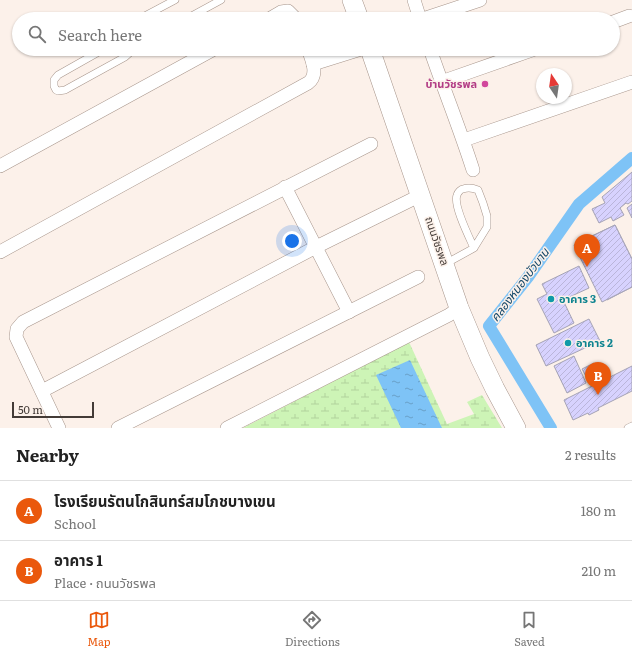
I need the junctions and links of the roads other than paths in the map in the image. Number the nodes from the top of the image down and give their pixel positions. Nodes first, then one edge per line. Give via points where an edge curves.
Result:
1 (175, 0) edge
2 (221, 0) edge
3 (352, 0) edge
4 (414, 0) edge
5 (480, 0) edge
6 (152, 12) edge
7 (199, 12) edge
8 (356, 12) edge
9 (418, 12) edge
10 (444, 12) edge
11 (629, 16) dead end
12 (620, 19) edge
13 (92, 56) edge
14 (126, 56) edge
15 (201, 56) edge
16 (311, 56) edge
17 (339, 56) edge
18 (372, 56) edge
19 (432, 56) edge
20 (515, 56) edge
21 (314, 64) junction
22 (441, 82) junction
23 (632, 82) edge
24 (464, 140) junction
25 (371, 144) dead end
26 (0, 166) edge
27 (474, 170) dead end
28 (285, 187) junction
29 (421, 195) junction
30 (316, 247) junction
31 (474, 248) junction
32 (0, 252) edge
33 (444, 264) junction
34 (418, 277) dead end
35 (460, 308) junction
36 (349, 312) junction
37 (42, 391) junction
38 (632, 426) edge
39 (59, 428) edge
40 (118, 428) edge
41 (227, 428) edge
42 (516, 428) edge
43 (628, 428) edge

1 - 6 lane
2 - 7 lane
3 - 8 street
4 - 9 street
5 - 10 street
11 - 12 street
13 - 14 lane via 58,75 54,80 56,90 65,90
15 - 26 street
16 - 21 street
17 - 21 street
18 - 29 street, ถนนวัชรพล
19 - 22 street
20 - 22 street
21 - 32 street via 314,76 308,83
22 - 24 street
23 - 24 street
24 - 27 street
25 - 28 street
28 - 30 street
28 - 37 street via 23,322 17,329 16,337
29 - 30 street
29 - 33 street, ถนนวัชรพล
30 - 36 street
30 - 37 street
31 - 31 lane via 487,227 478,190 470,187 461,189 456,202
31 - 33 lane
33 - 35 street, ถนนวัชรพล
34 - 36 street
35 - 41 street
35 - 42 street, ถนนวัชรพล via 483,364
36 - 40 street
37 - 39 street
38 - 43 lane

